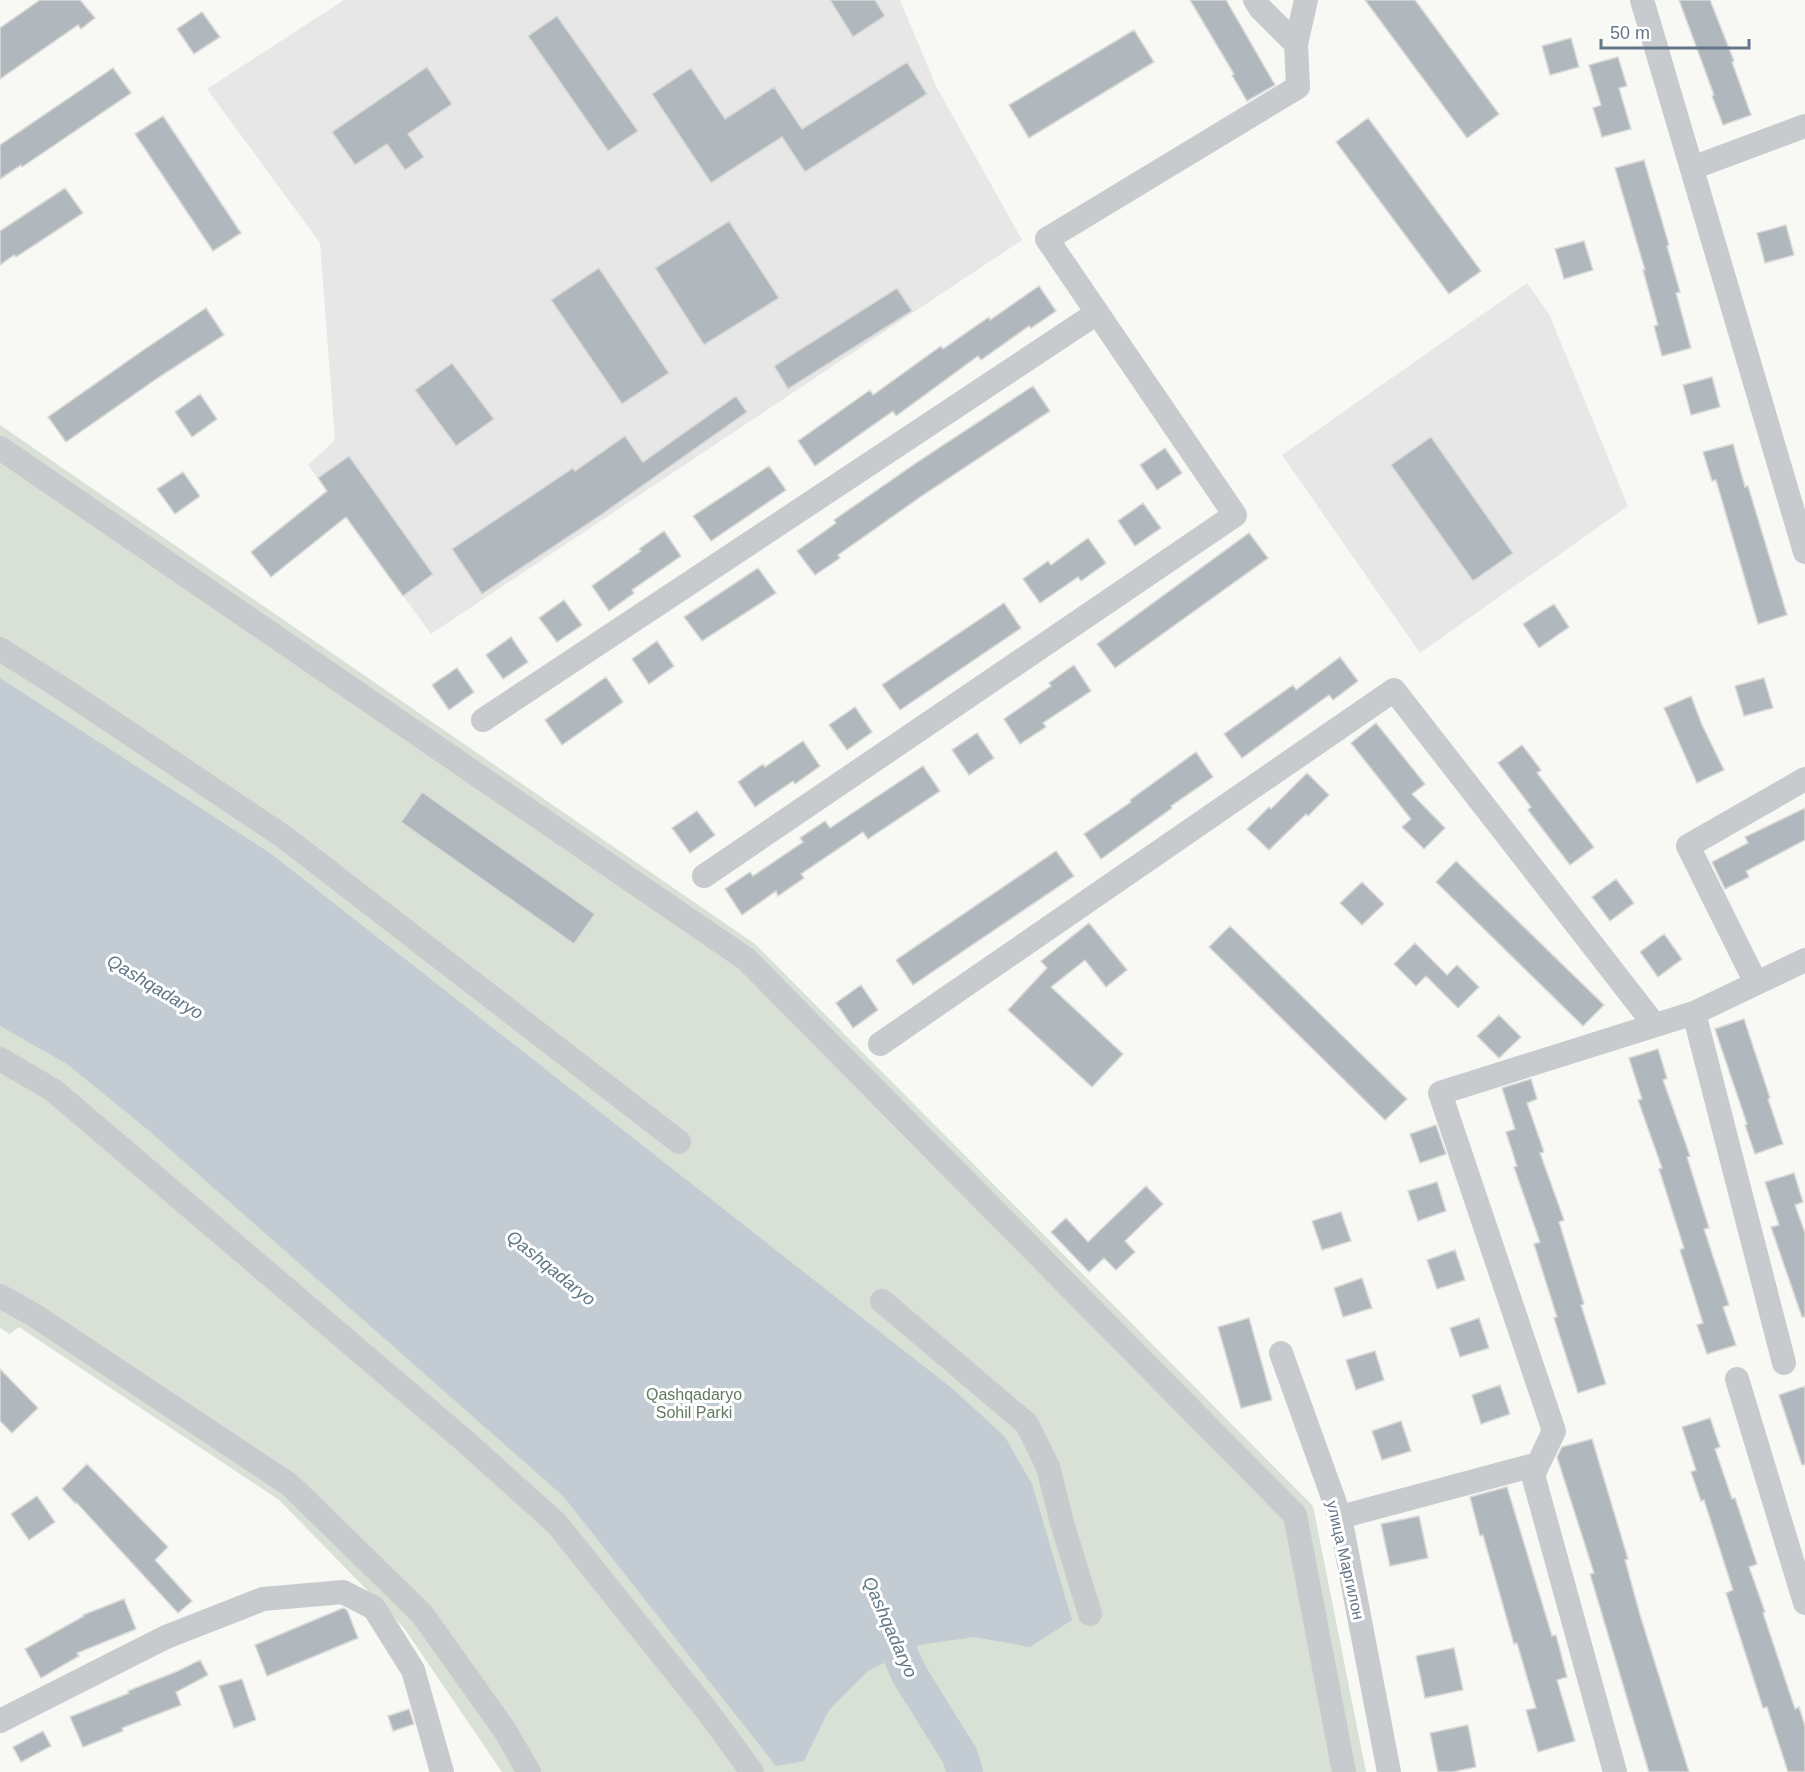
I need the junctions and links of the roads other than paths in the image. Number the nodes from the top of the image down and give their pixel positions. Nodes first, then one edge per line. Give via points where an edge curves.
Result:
1 (1255, 0) edge
2 (1306, 0) edge
3 (1642, 0) edge
4 (1296, 44) junction
5 (1805, 126) edge
6 (1692, 168) junction
7 (1097, 313) junction
8 (0, 448) edge
9 (1805, 552) edge
10 (0, 649) edge
11 (483, 720) dead end
12 (1805, 779) edge
13 (704, 876) dead end
14 (1805, 960) edge
15 (1756, 983) junction
16 (1694, 1013) junction
17 (1654, 1024) junction
18 (880, 1044) dead end
19 (0, 1059) edge
20 (679, 1142) dead end
21 (0, 1296) edge
22 (882, 1301) dead end
23 (1281, 1353) dead end
24 (1784, 1363) dead end
25 (1737, 1379) dead end
26 (1538, 1464) junction
27 (1340, 1516) junction
28 (1805, 1604) edge
29 (1090, 1614) dead end
30 (0, 1721) edge
31 (442, 1772) edge
32 (529, 1772) edge
33 (752, 1772) edge
34 (1344, 1772) edge
35 (1389, 1772) edge
36 (1615, 1772) edge

1 - 4 street
2 - 4 street
3 - 6 street
4 - 7 street via 1298,87 1047,239
5 - 6 street
6 - 9 street
7 - 11 street
7 - 13 street via 1235,515
8 - 34 street via 747,959 1295,1515
10 - 20 street via 284,837
12 - 15 street via 1688,846
14 - 15 street
15 - 16 street
16 - 17 street
16 - 24 street
17 - 18 street via 1394,690
17 - 26 street via 1440,1093 1554,1431
19 - 33 street via 53,1090 557,1524
21 - 32 street via 290,1485 422,1614 504,1729
22 - 29 street via 1027,1424 1048,1467
23 - 27 street, улица Маргилон
25 - 28 street
26 - 27 street
26 - 36 street via 1533,1475
27 - 35 street, улица Маргилон
30 - 31 street via 166,1637 263,1599 343,1592 374,1608 413,1670

